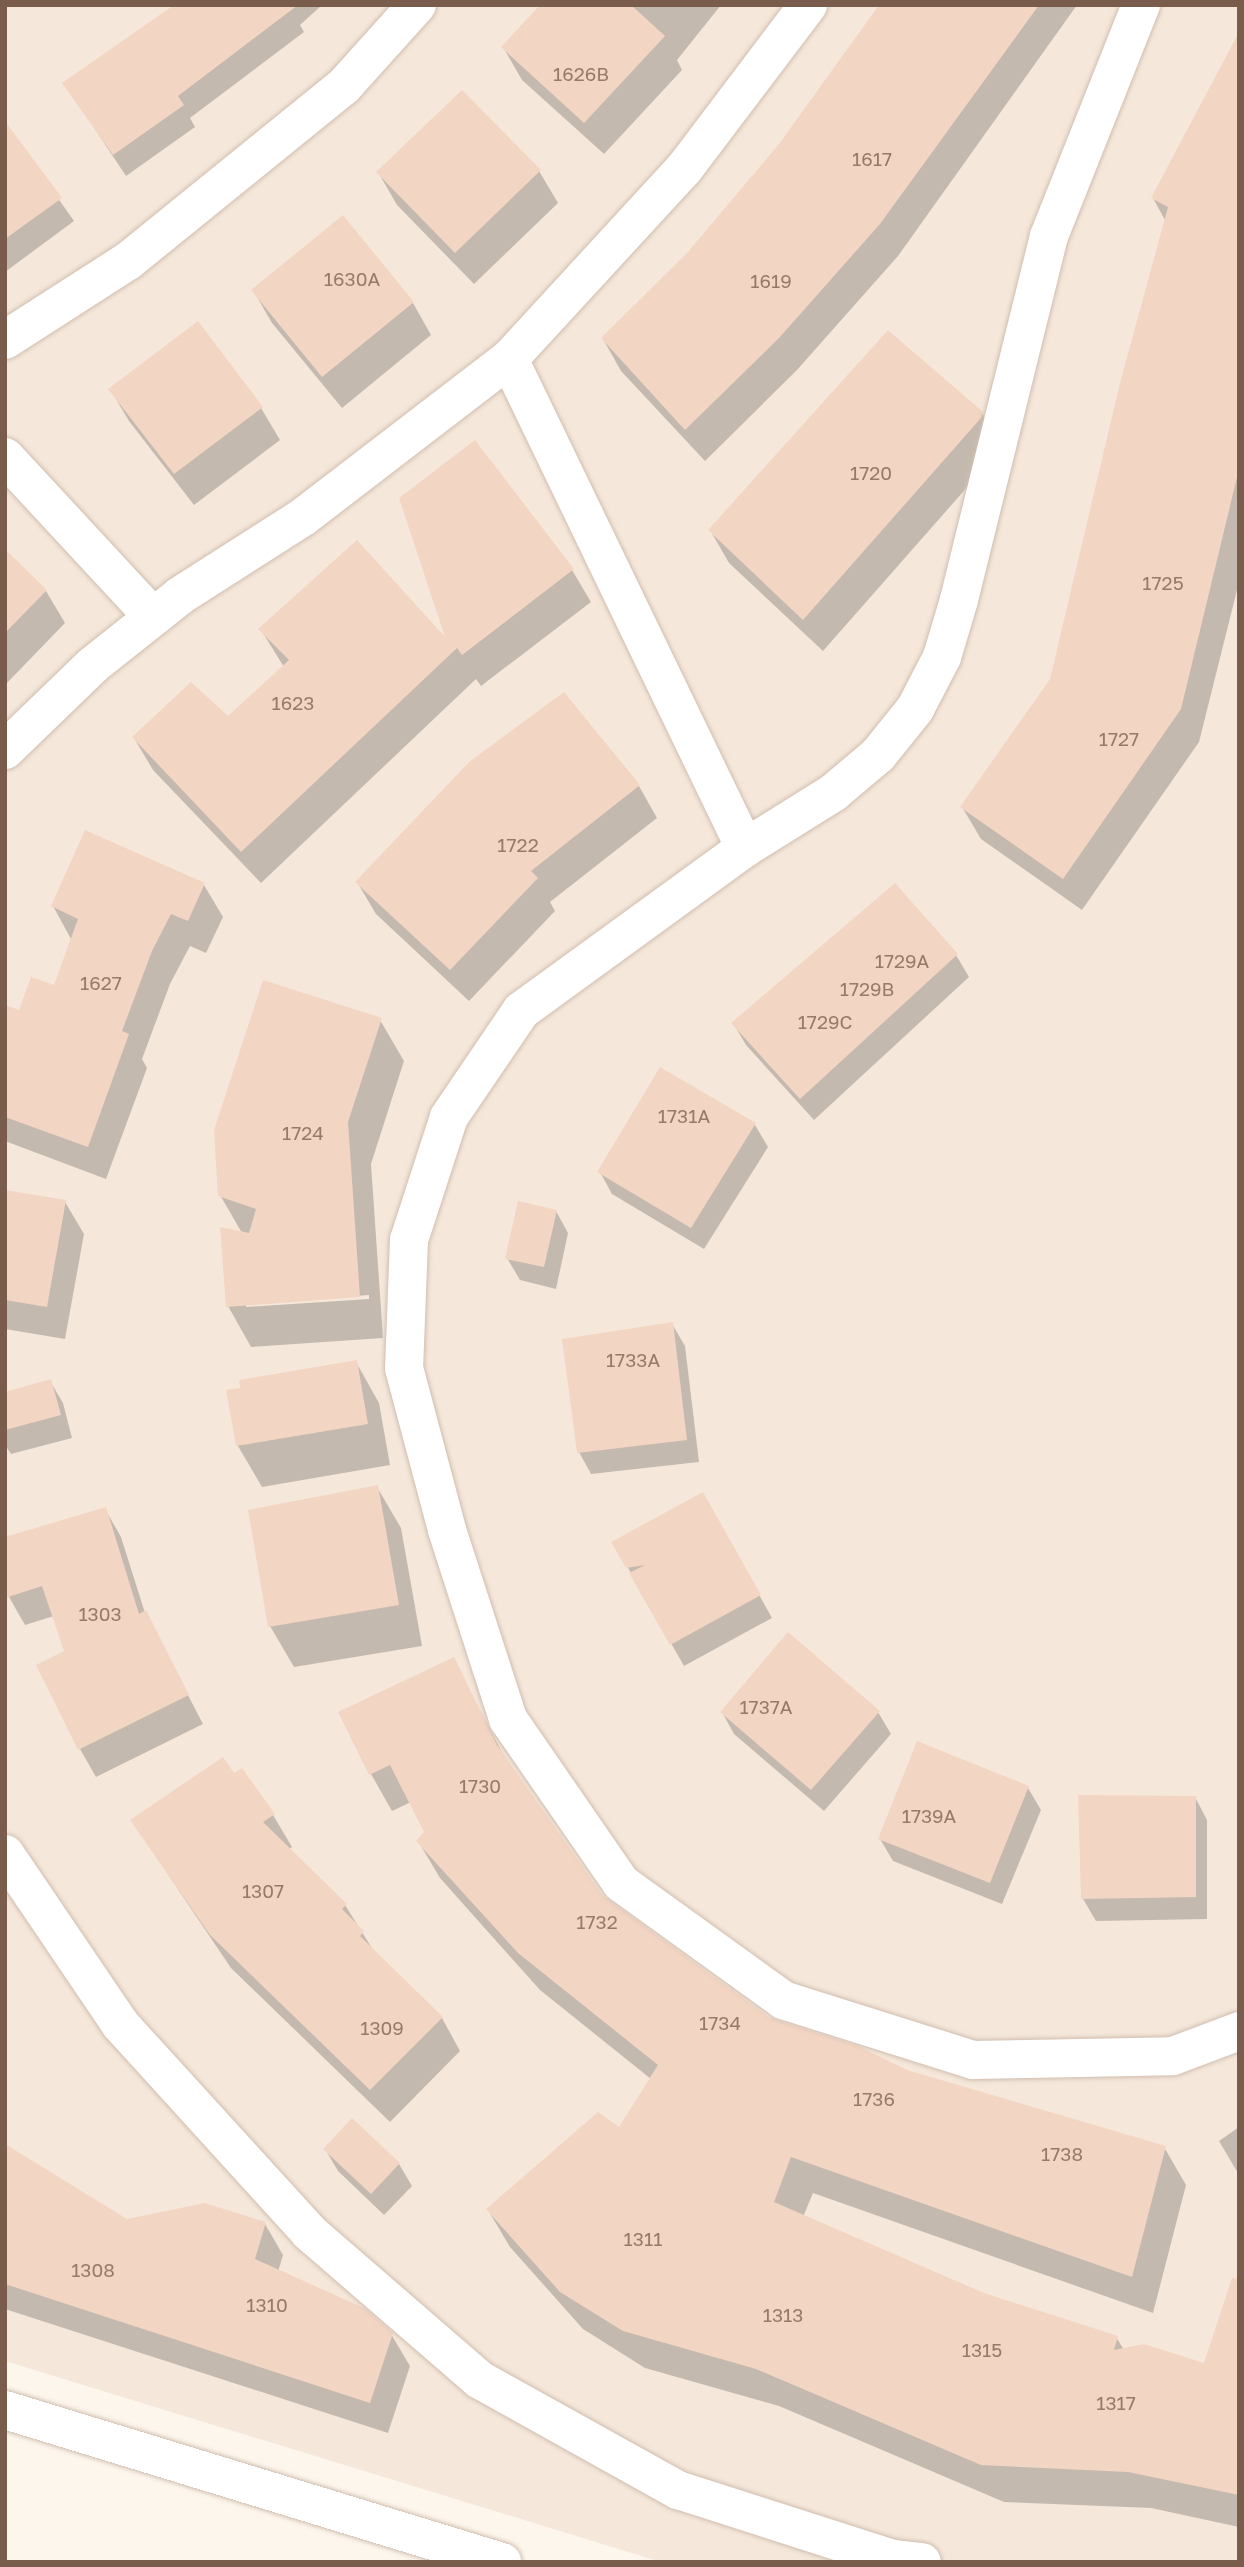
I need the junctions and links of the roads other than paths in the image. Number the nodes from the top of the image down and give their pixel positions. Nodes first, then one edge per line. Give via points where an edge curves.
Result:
1 (417, 5) edge
2 (808, 5) edge
3 (1141, 5) edge
4 (5, 340) edge
5 (509, 359) junction
6 (5, 457) edge
7 (153, 617) junction
8 (5, 750) edge
9 (745, 848) junction
10 (5, 1854) edge
11 (1239, 2031) edge
12 (5, 2410) edge
13 (502, 2562) edge
14 (922, 2562) edge

1 - 4 street via 344,86 128,261
2 - 5 street via 684,169
3 - 9 street via 1049,236 942,657 915,709 878,755 833,793
5 - 7 street via 303,517
5 - 9 street
6 - 7 street
7 - 8 street via 93,665
9 - 11 street via 520,1010 449,1117 409,1240 404,1368 447,1530 508,1720 621,1883 783,2000 973,2060 1172,2056
10 - 14 street via 120,2024 309,2232 481,2379 678,2490 893,2559
12 - 13 street

